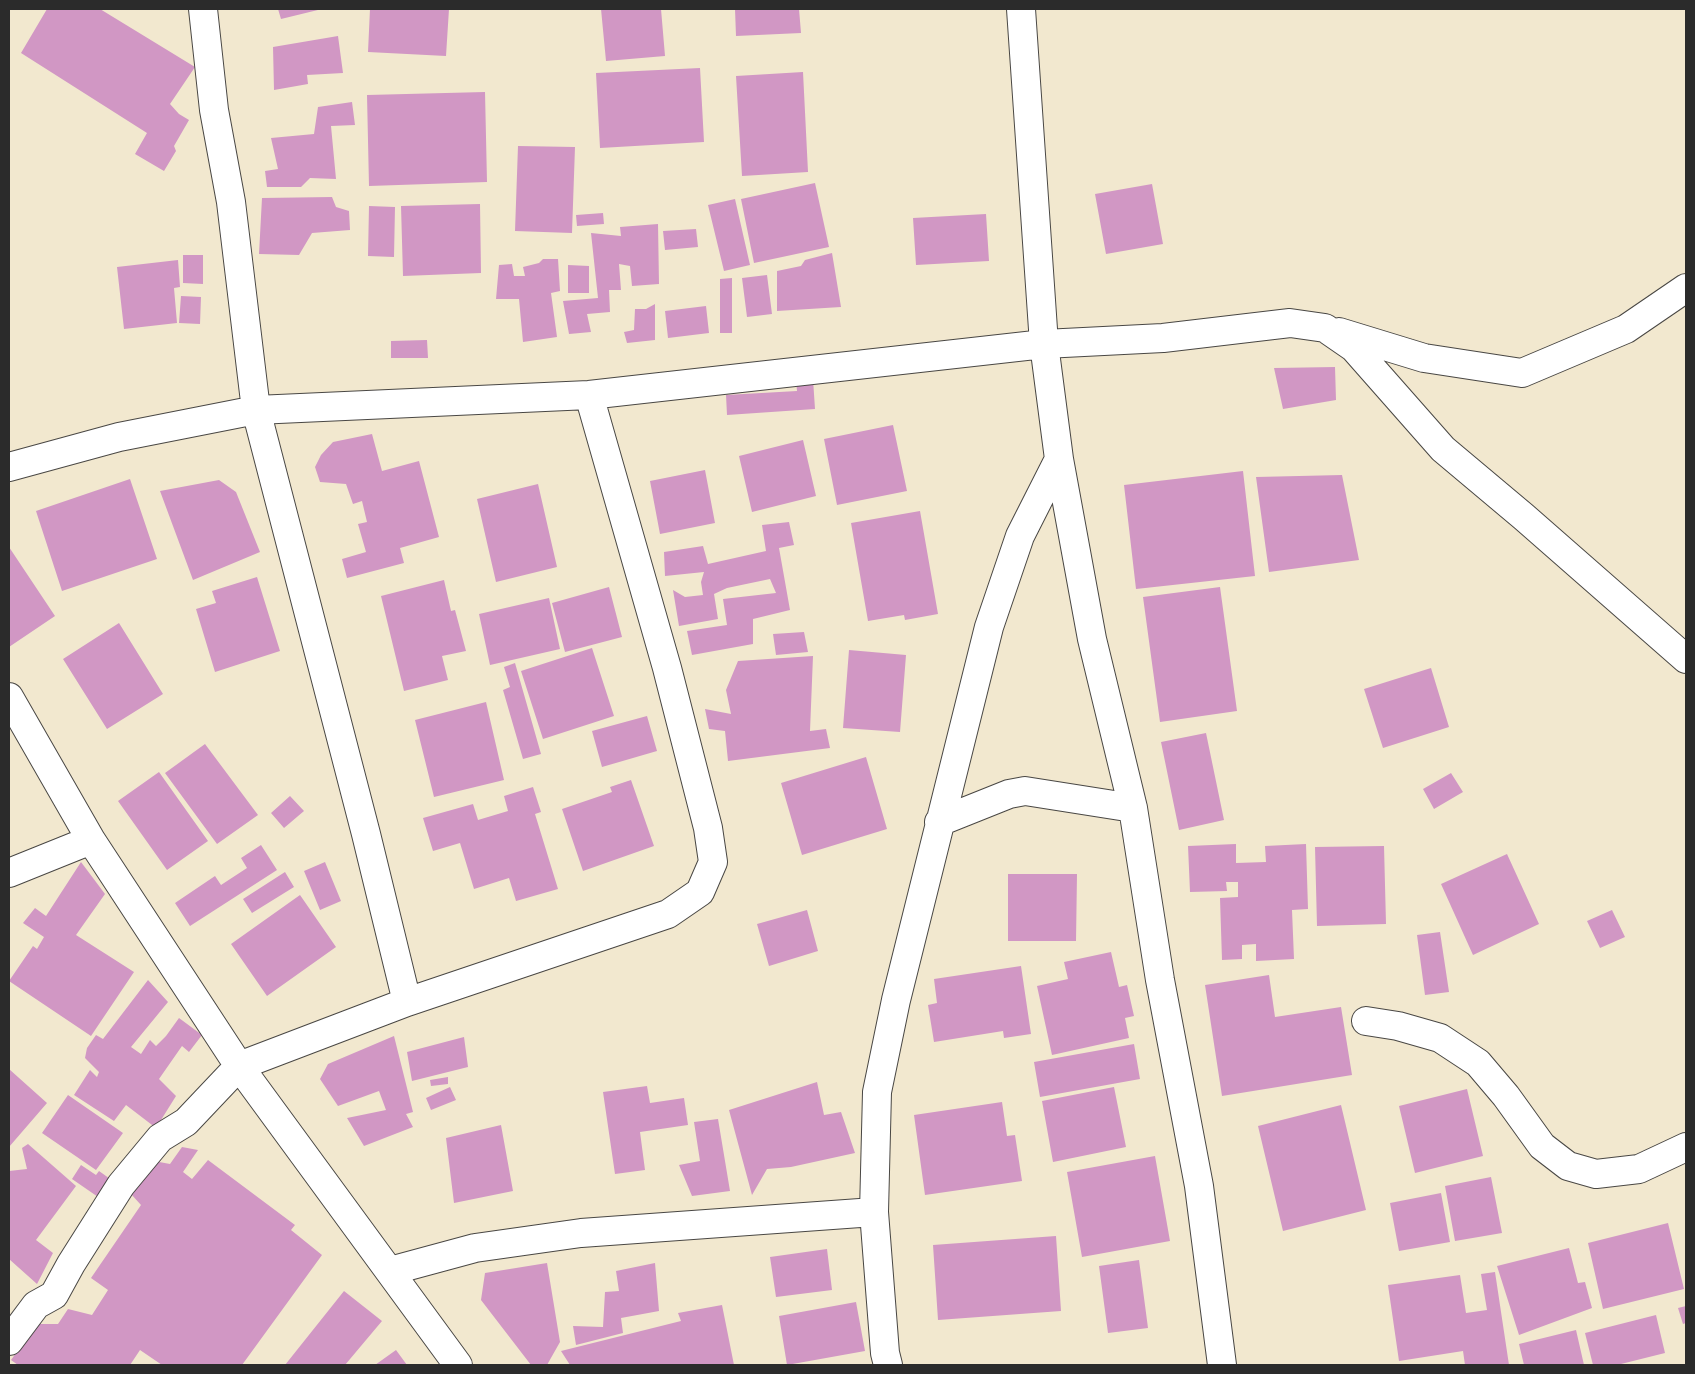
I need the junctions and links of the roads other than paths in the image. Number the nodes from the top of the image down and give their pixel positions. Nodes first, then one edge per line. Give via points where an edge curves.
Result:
1 (203, 9) edge
2 (1022, 9) edge
3 (1686, 288) edge
4 (1325, 328) junction
5 (1044, 344) junction
6 (589, 395) junction
7 (256, 410) junction
8 (1060, 459) junction
9 (9, 467) edge
10 (1686, 659) edge
11 (9, 697) edge
12 (1133, 808) junction
13 (939, 822) junction
14 (91, 840) junction
15 (9, 873) edge
16 (407, 1002) junction
17 (1366, 1021) dead end
18 (239, 1066) junction
19 (1686, 1147) edge
20 (874, 1212) junction
21 (390, 1271) junction
22 (9, 1341) edge
23 (458, 1365) edge
24 (888, 1365) edge
25 (1222, 1365) edge

1 - 7 street
2 - 5 street
3 - 4 street via 1626,329 1522,373 1424,358
4 - 5 street via 1290,323 1163,338
4 - 10 street via 1354,348 1443,449
5 - 6 street
5 - 8 street
6 - 7 street
6 - 16 street via 667,668 708,828 713,862 700,892 668,914
7 - 9 street via 119,438
7 - 16 street
8 - 12 street via 1092,639
8 - 13 street via 1020,536 988,627
11 - 14 street
12 - 13 street via 1025,791 1009,794
12 - 25 street via 1160,980 1200,1186
13 - 20 street via 877,1092
14 - 15 street
14 - 18 street
16 - 18 street
17 - 19 street via 1440,1038 1478,1063 1542,1146 1568,1166 1596,1174 1639,1168
18 - 21 street
18 - 22 street via 186,1122 160,1138 121,1185 54,1295 36,1304
20 - 21 street via 580,1233 474,1248
20 - 24 street
21 - 23 street

